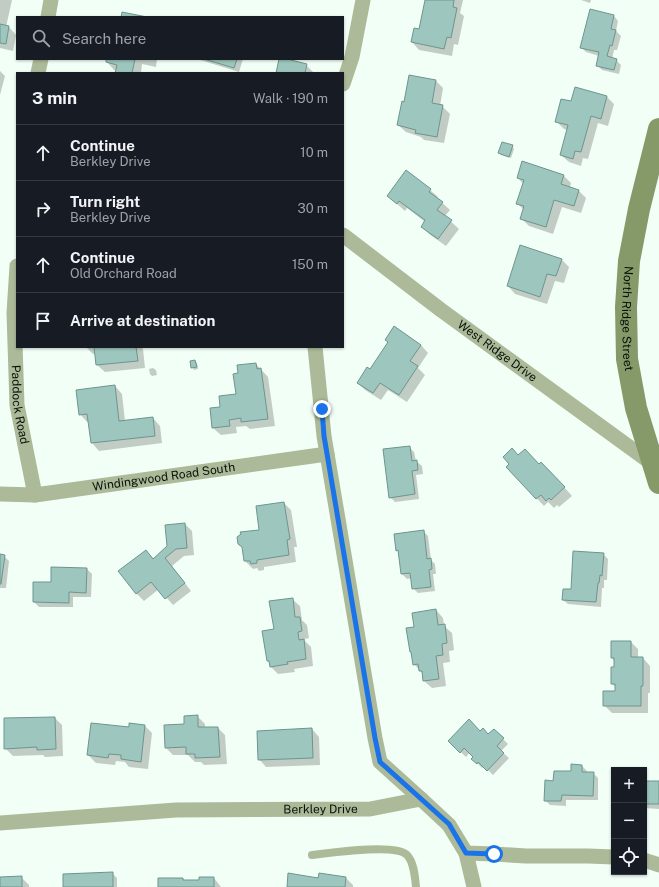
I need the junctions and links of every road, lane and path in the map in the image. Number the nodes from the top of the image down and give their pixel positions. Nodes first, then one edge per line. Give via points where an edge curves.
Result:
1 (51, 0) edge
2 (363, 0) edge
3 (48, 16) edge
4 (41, 60) edge
5 (38, 72) edge
6 (344, 81) edge
7 (659, 129) edge
8 (344, 236) edge
9 (16, 282) edge
10 (315, 348) edge
11 (327, 454) junction
12 (656, 474) edge
13 (0, 494) edge
14 (35, 495) junction
15 (421, 799) junction
16 (0, 823) edge
17 (466, 853) junction
18 (312, 855) dead end
19 (611, 857) edge
20 (647, 861) edge
21 (659, 866) edge
22 (416, 887) edge
23 (474, 887) edge

1 - 3 street
2 - 6 street via 352,57
4 - 5 street
7 - 12 street, North Ridge Street via 629,261 626,307 627,359 636,408
8 - 12 street, West Ridge Drive
9 - 14 street, Paddock Road via 14,313 17,405
10 - 11 street
11 - 14 street, Windingwood Road South
11 - 15 street via 380,762
13 - 14 street, Windingwood Road South
15 - 16 street, Berkley Drive via 370,809 176,810
15 - 17 street via 449,824
17 - 19 street
17 - 23 street
18 - 22 lane via 379,849 400,851 407,854 413,866
20 - 21 street

